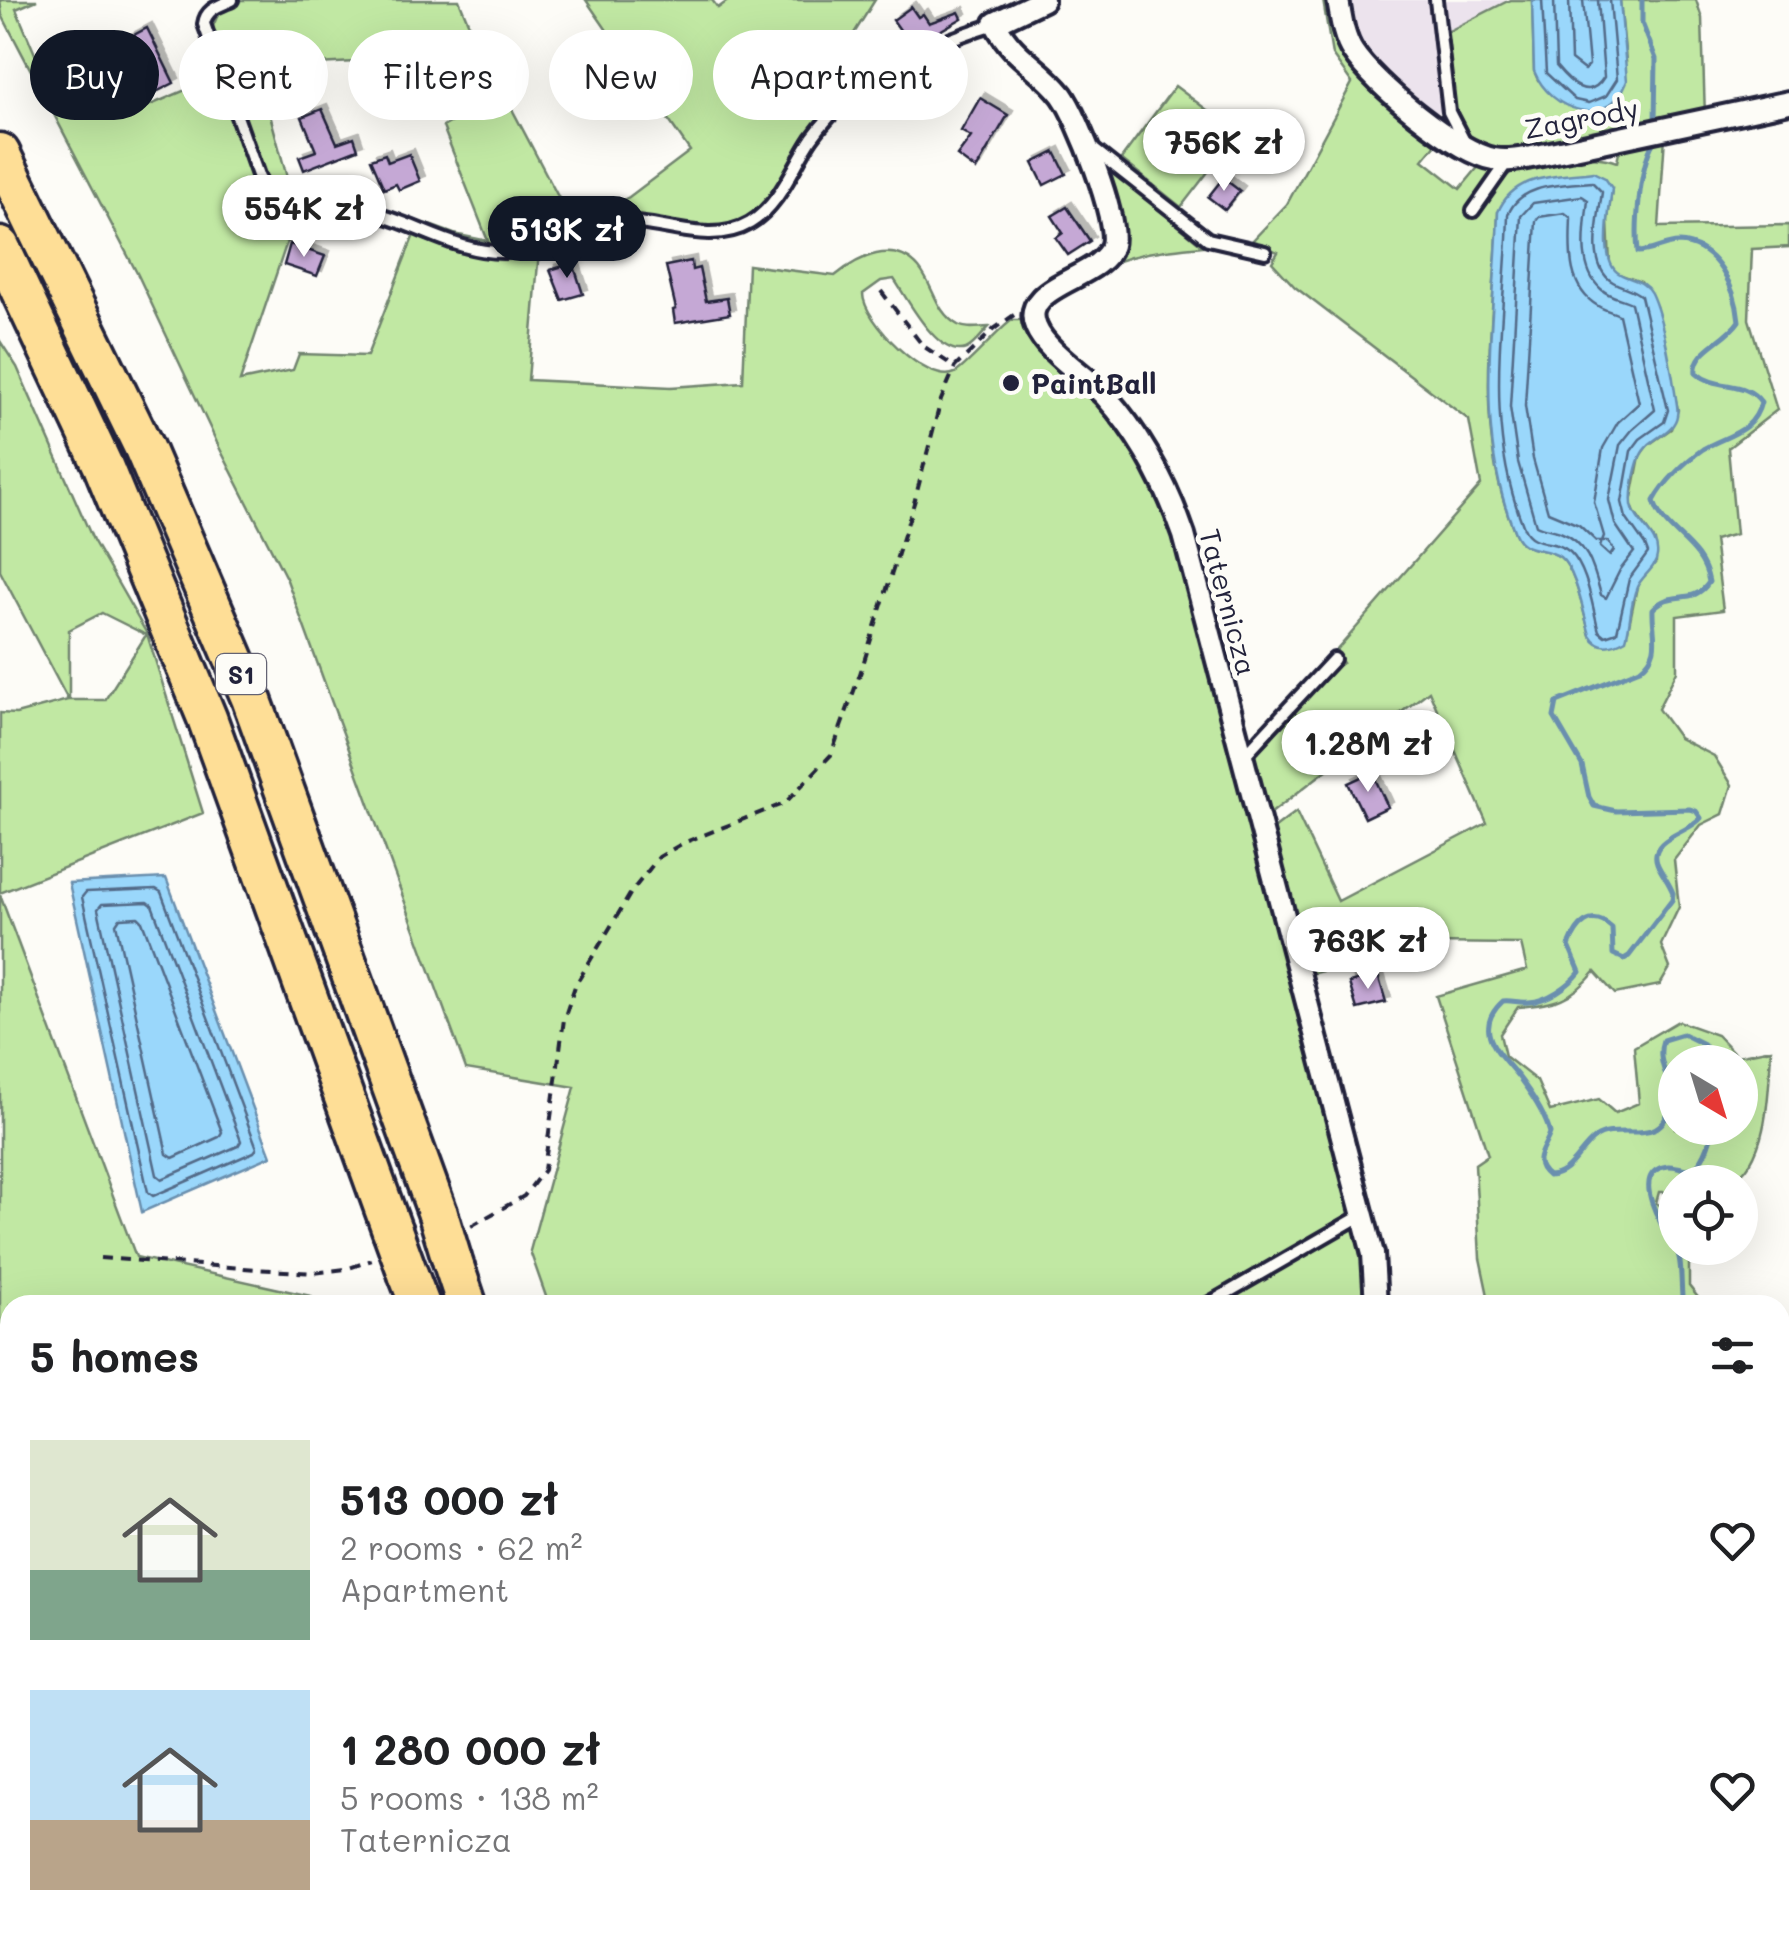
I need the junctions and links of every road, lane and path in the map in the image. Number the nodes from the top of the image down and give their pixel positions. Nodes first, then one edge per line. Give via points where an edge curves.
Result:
1 (232, 0) edge
2 (1338, 0) edge
3 (1436, 0) edge
4 (1032, 2) edge
5 (996, 23) junction
6 (1789, 102) edge
7 (1086, 146) junction
8 (1467, 146) junction
9 (0, 153) edge
10 (1508, 160) junction
11 (1473, 212) dead end
12 (0, 247) edge
13 (1265, 252) dead end
14 (881, 291) dead end
15 (1034, 312) junction
16 (955, 367) junction
17 (1334, 659) dead end
18 (1242, 758) junction
19 (614, 921) dead end
20 (1362, 1215) junction
21 (414, 1290) edge
22 (464, 1295) edge
23 (1223, 1295) edge
24 (1375, 1295) edge

1 - 5 lane via 211,9 204,24 259,178 272,195 368,212 481,250 510,252 606,223 709,233 750,223 841,104 888,68
2 - 8 street, Zagrody via 1347,40 1360,60 1420,117
3 - 8 lane via 1449,112
4 - 5 street
5 - 7 street via 1007,45 1064,98
6 - 10 street, Zagrody
7 - 13 lane via 1208,239
7 - 15 street via 1110,213 1112,245 1099,265 1046,294
8 - 10 street, Zagrody
9 - 22 highway, S1, bridge via 144,448 251,698
10 - 11 lane
12 - 21 highway, S1, bridge via 104,466 207,718
14 - 16 path via 924,346
15 - 16 path via 1010,316
15 - 18 street, Taternicza via 1037,331 1106,397 1166,490 1196,574
16 - 19 path via 831,755 785,803 659,857
17 - 18 lane
18 - 20 street, Taternicza
20 - 23 lane
20 - 24 street, Taternicza

